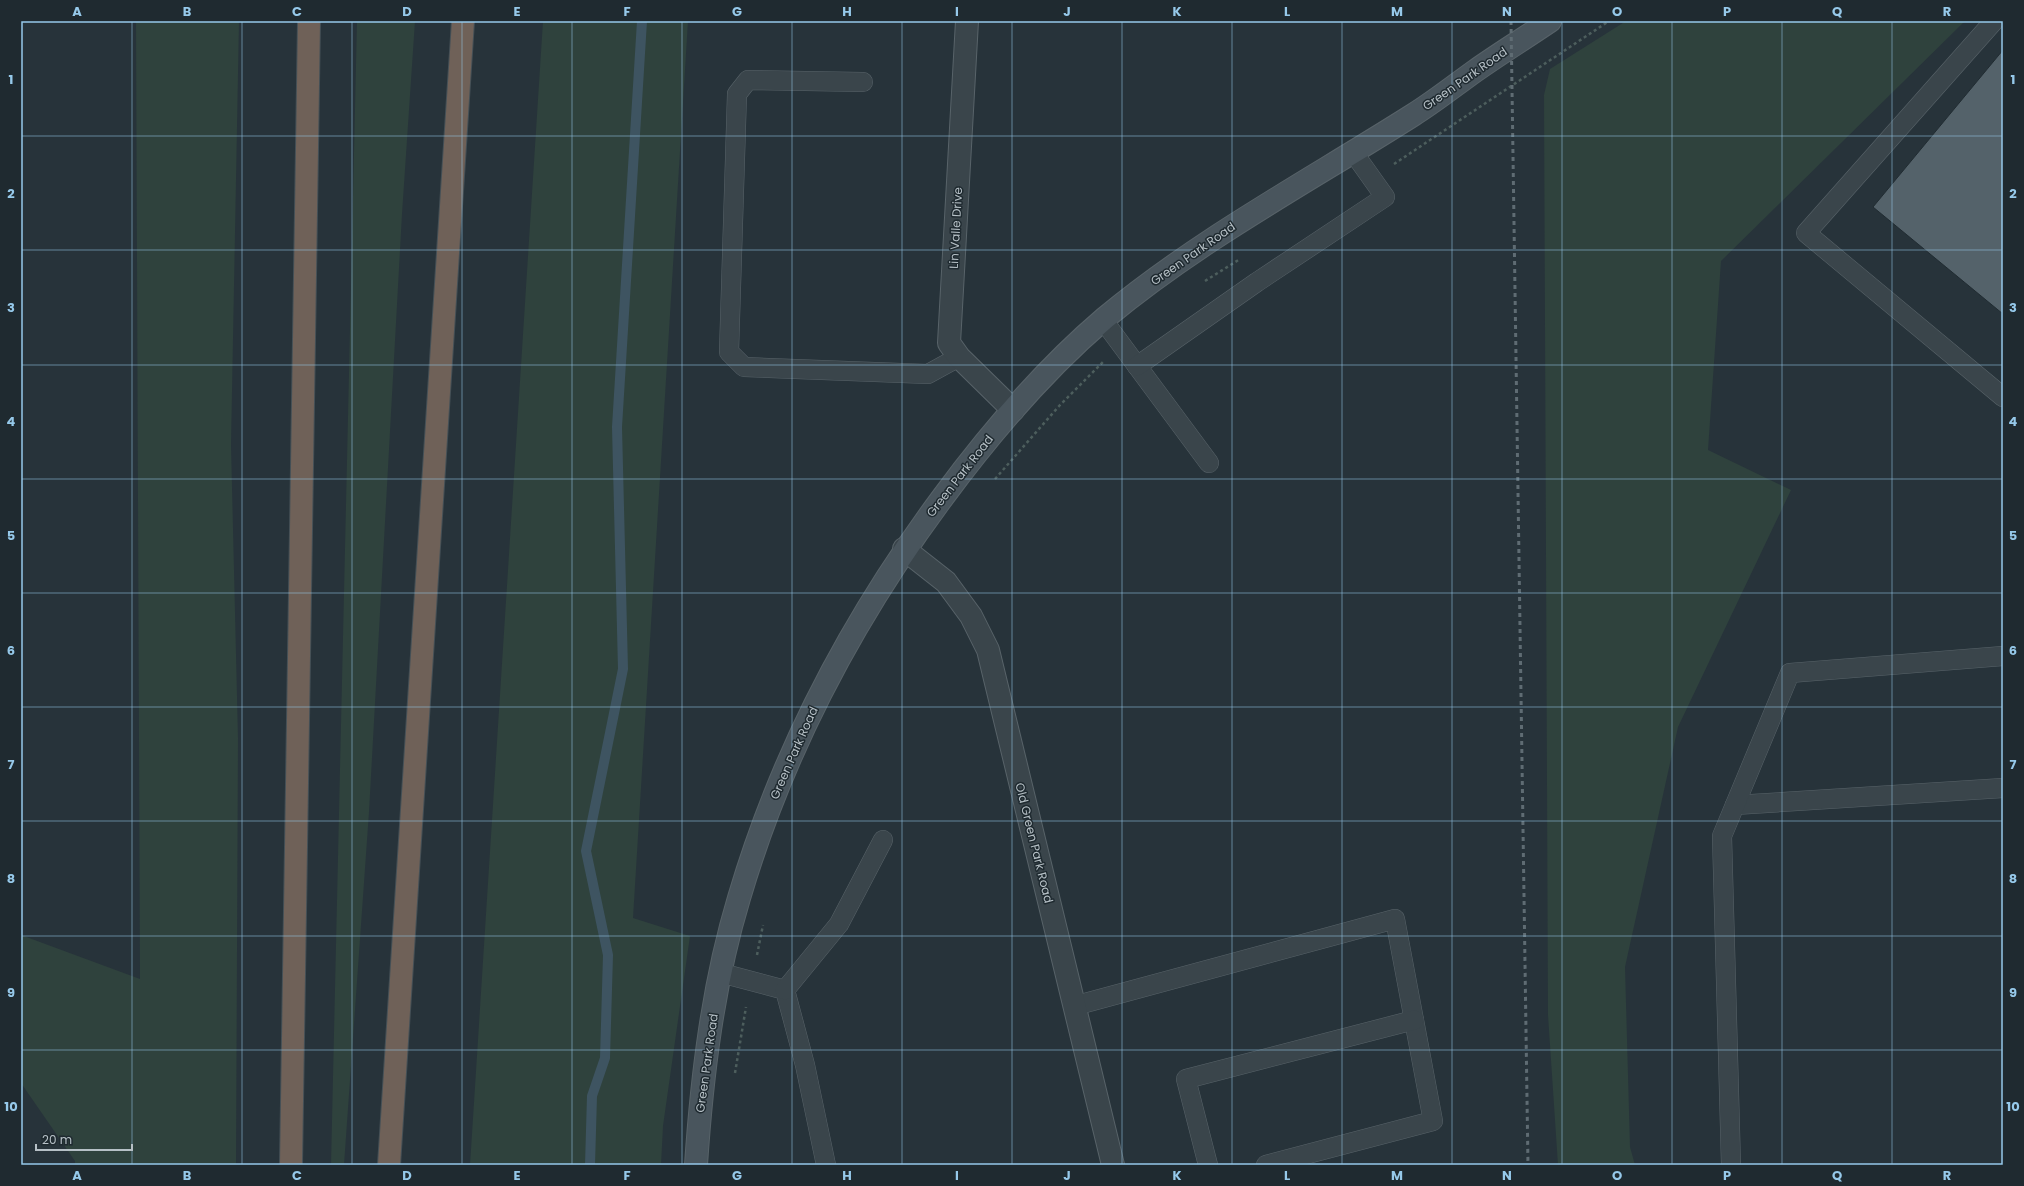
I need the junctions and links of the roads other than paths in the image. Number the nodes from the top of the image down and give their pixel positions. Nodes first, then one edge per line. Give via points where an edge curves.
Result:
1 (310, 21) edge
2 (463, 21) edge
3 (968, 21) edge
4 (1550, 21) edge
5 (1994, 21) edge
6 (863, 82) dead end
7 (1353, 152) junction
8 (1103, 320) junction
9 (959, 357) junction
10 (1137, 366) junction
11 (2003, 397) edge
12 (1013, 410) junction
13 (1209, 463) dead end
14 (904, 549) junction
15 (2003, 656) edge
16 (2003, 788) edge
17 (1736, 805) junction
18 (883, 840) dead end
19 (721, 973) junction
20 (785, 990) junction
21 (1074, 1006) junction
22 (1414, 1020) junction
23 (291, 1165) edge
24 (389, 1165) edge
25 (696, 1165) edge
26 (826, 1165) edge
27 (1113, 1165) edge
28 (1208, 1165) edge
29 (1266, 1165) edge
30 (1731, 1165) edge

1 - 23 highway
2 - 24 highway
3 - 9 street, Lin Valle Drive via 949,343
4 - 7 street, Green Park Road via 1417,113
5 - 11 lane via 1806,233
6 - 9 lane via 748,80 737,94 729,352 744,367 928,374
7 - 8 street, Green Park Road via 1222,232 1162,273
7 - 10 lane via 1386,198 1257,282
8 - 10 lane
8 - 12 street, Green Park Road via 1055,364
9 - 12 street, Lin Valle Drive
10 - 13 lane
12 - 14 street, Green Park Road via 975,453
14 - 19 street, Green Park Road via 830,673 792,751 759,836 738,901
14 - 21 street, Old Green Park Road via 946,582 970,616 988,650
15 - 17 lane via 1790,673
16 - 17 lane
17 - 30 lane via 1722,836
18 - 20 lane via 839,924
19 - 20 lane
19 - 25 street, Green Park Road via 709,1036 699,1114
20 - 26 lane via 805,1065
21 - 22 lane via 1396,919
21 - 27 street, Old Green Park Road
22 - 28 lane via 1186,1079
22 - 29 lane via 1433,1121

